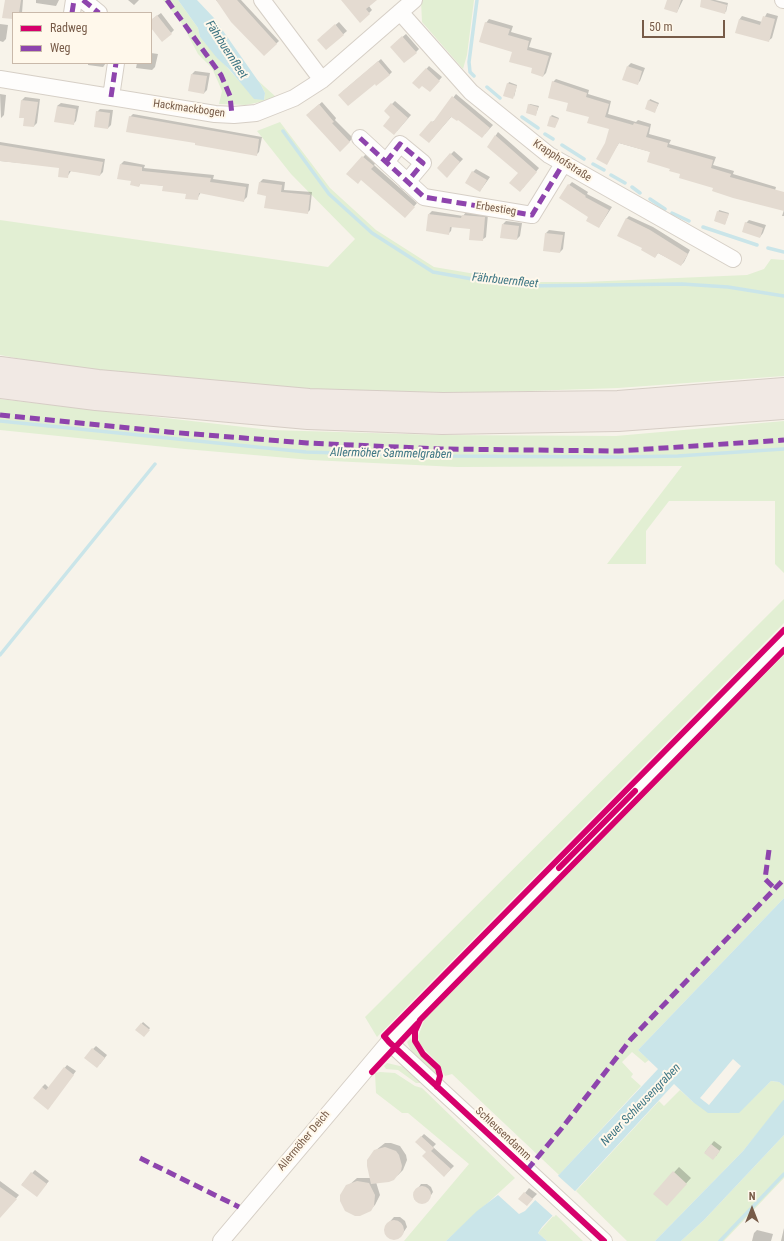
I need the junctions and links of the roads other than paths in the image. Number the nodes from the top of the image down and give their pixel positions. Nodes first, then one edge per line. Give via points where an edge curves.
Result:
1 (74, 0) edge
2 (83, 0) edge
3 (262, 0) edge
4 (414, 0) edge
5 (72, 12) edge
6 (98, 12) edge
7 (400, 12) junction
8 (116, 64) edge
9 (0, 79) edge
10 (322, 80) junction
11 (111, 97) junction
12 (360, 138) dead end
13 (386, 162) junction
14 (564, 164) junction
15 (407, 182) junction
16 (733, 259) dead end
17 (0, 368) edge
18 (0, 387) edge
19 (784, 389) edge
20 (784, 408) edge
21 (784, 640) edge
22 (389, 1042) junction
23 (221, 1241) edge
24 (604, 1241) edge

1 - 5 street
2 - 6 street
3 - 10 street
4 - 7 street, Hackmackbogen
7 - 10 street, Hackmackbogen
7 - 14 street, Krapphofstraße via 471,92 533,143
8 - 11 street
9 - 11 street, Hackmackbogen
10 - 11 street, Hackmackbogen via 290,100 264,110 243,114 222,115
12 - 13 street, Erbestieg
13 - 15 street, Erbestieg
13 - 15 street via 400,144 423,164
14 - 15 street, Erbestieg via 532,214 424,197
14 - 16 street, Krapphofstraße
17 - 19 highway via 98,381 309,400 443,404 618,402
18 - 20 highway via 96,399 308,418 442,423 618,420
21 - 22 street, Allermöher Deich
22 - 23 street, Allermöher Deich
22 - 24 street, Schleusendamm

